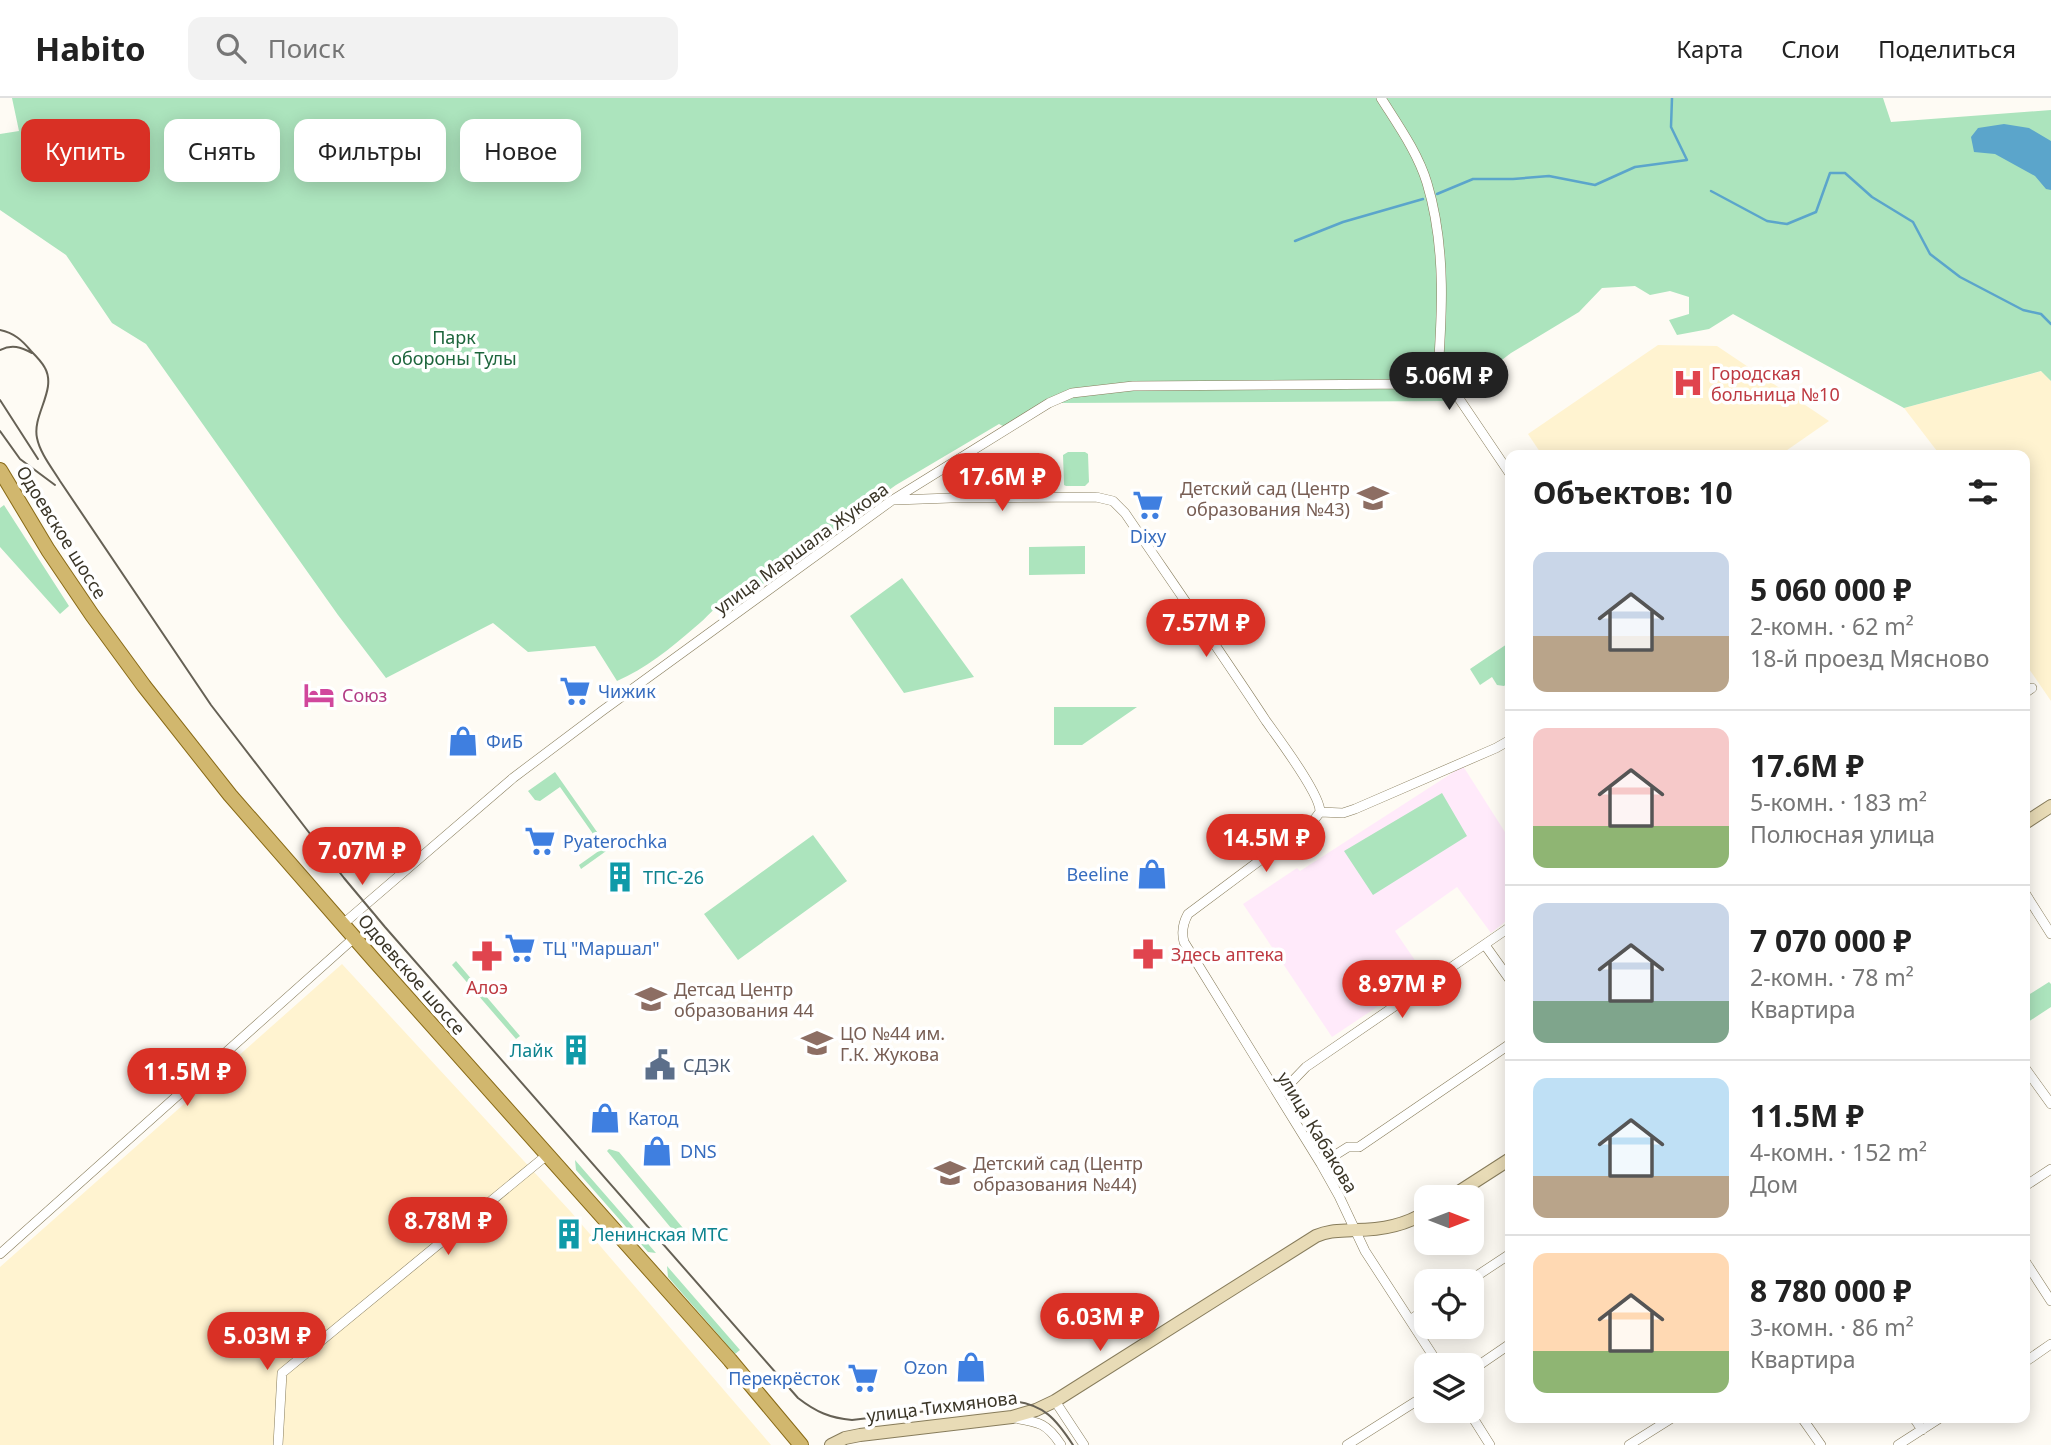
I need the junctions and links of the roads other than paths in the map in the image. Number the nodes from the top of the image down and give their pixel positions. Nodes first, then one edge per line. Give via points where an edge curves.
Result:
1 (1381, 98) edge
2 (1437, 387) junction
3 (1505, 467) edge
4 (0, 470) edge
5 (891, 501) junction
6 (1505, 743) edge
7 (2051, 806) edge
8 (1320, 812) junction
9 (2030, 820) edge
10 (2030, 901) edge
11 (343, 924) junction
12 (1505, 931) edge
13 (2051, 934) edge
14 (354, 939) junction
15 (1485, 945) junction
16 (1505, 973) edge
17 (1505, 1047) edge
18 (2030, 1075) edge
19 (1279, 1095) junction
20 (2051, 1104) edge
21 (547, 1155) junction
22 (1505, 1162) edge
23 (1321, 1164) junction
24 (2051, 1169) edge
25 (2030, 1183) edge
26 (1470, 1185) edge
27 (1414, 1218) edge
28 (1354, 1230) junction
29 (0, 1254) edge
30 (1505, 1257) edge
31 (2030, 1269) edge
32 (1484, 1271) edge
33 (2051, 1301) edge
34 (1414, 1317) edge
35 (1410, 1320) junction
36 (2051, 1345) edge
37 (1505, 1347) edge
38 (1431, 1353) edge
39 (2030, 1359) edge
40 (1484, 1362) edge
41 (1055, 1401) junction
42 (1414, 1403) edge
43 (1012, 1417) junction
44 (1476, 1423) edge
45 (1664, 1423) edge
46 (1806, 1423) edge
47 (1917, 1423) edge
48 (1932, 1423) edge
49 (1922, 1430) junction
50 (278, 1445) edge
51 (801, 1445) edge
52 (831, 1445) edge
53 (1061, 1445) edge
54 (1084, 1445) edge
55 (1347, 1445) edge
56 (1490, 1445) edge
57 (1629, 1445) edge
58 (1821, 1445) edge
59 (1898, 1445) edge

1 - 2 street via 1427,182 1435,218 1442,266
2 - 3 street via 1458,397
2 - 5 street, улица Маршала Жукова via 1133,386 1072,393 1027,415
4 - 11 main road, Одоевское шоссе via 48,550 144,686
5 - 8 street via 1083,497 1112,501 1125,513 1239,678 1309,784
5 - 11 street, улица Маршала Жукова via 602,710
6 - 8 street via 1355,809
7 - 9 street
8 - 19 street, улица Кабакова via 1188,914 1183,927 1184,942
10 - 13 street
11 - 14 main road, Одоевское шоссе
12 - 15 street
14 - 21 main road, Одоевское шоссе
14 - 29 street
15 - 16 street
15 - 19 street via 1306,1067
17 - 23 street via 1359,1147 1348,1147
18 - 20 street
19 - 23 street, улица Кабакова
21 - 50 street via 282,1373
21 - 51 main road, Одоевское шоссе
22 - 26 street
23 - 28 street, улица Кабакова
24 - 25 street
27 - 28 street, улица Тихмянова
28 - 35 street, улица Кабакова
28 - 41 street, улица Тихмянова via 1316,1236
30 - 32 street
31 - 33 street
34 - 35 street
35 - 38 street, улица Кабакова
36 - 39 street
37 - 40 street
41 - 43 street, улица Тихмянова
41 - 54 street
42 - 55 street
43 - 52 street, улица Тихмянова via 860,1435
43 - 53 street via 1045,1425
44 - 56 street
45 - 57 street
46 - 58 street
47 - 49 street
48 - 49 street
49 - 59 street

